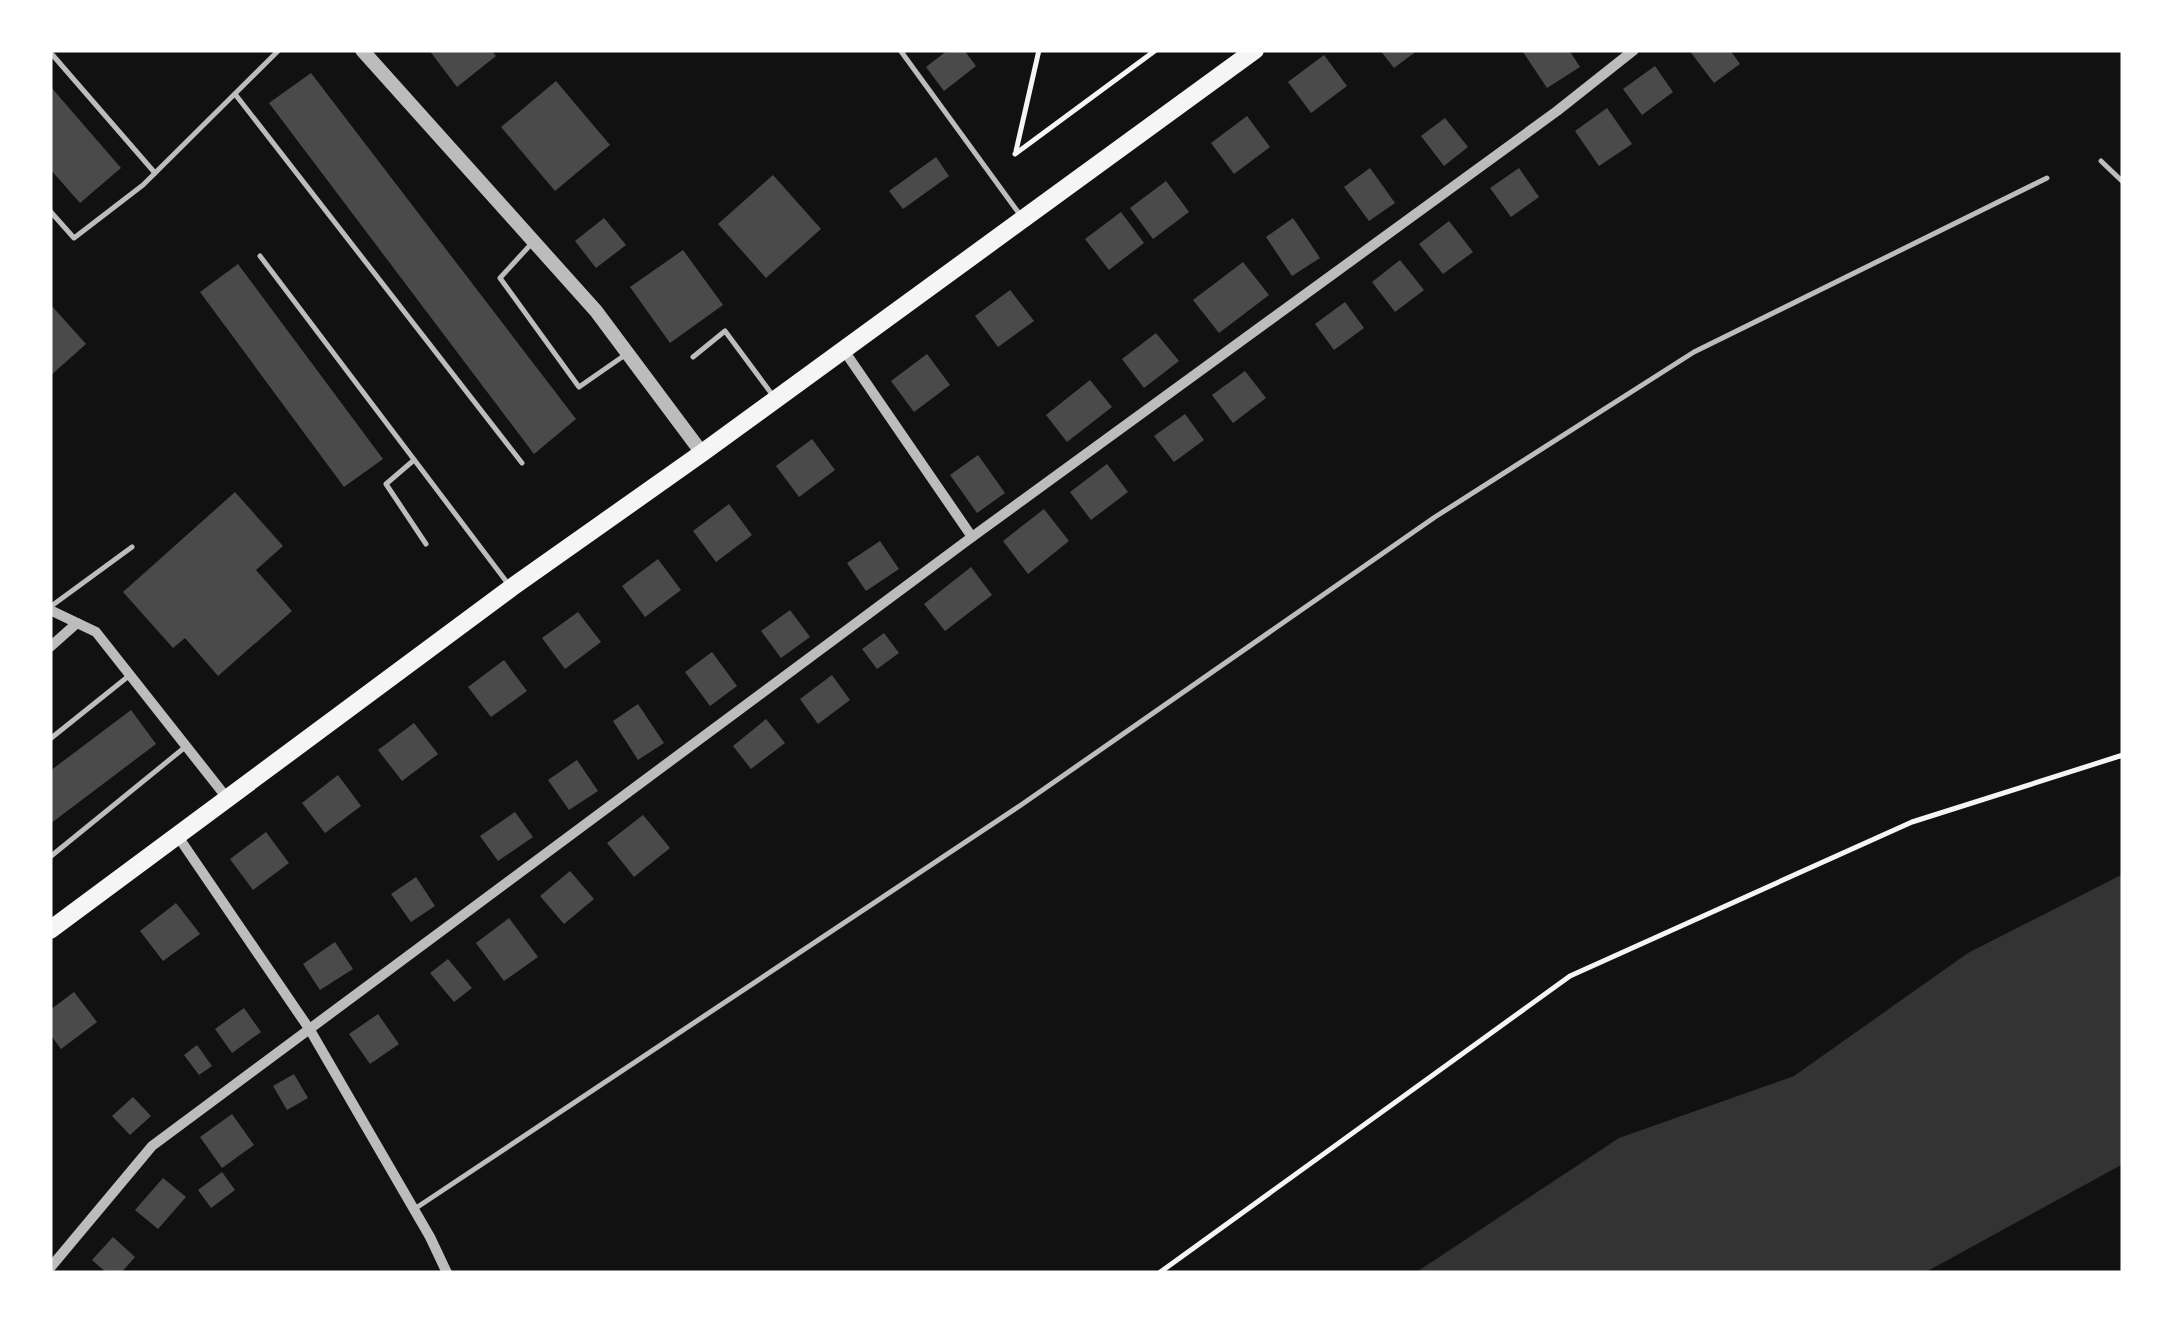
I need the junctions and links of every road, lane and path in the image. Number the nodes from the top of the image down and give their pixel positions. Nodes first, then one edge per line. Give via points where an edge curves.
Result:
1 (279, 50) edge
2 (362, 50) edge
3 (900, 50) edge
4 (1039, 50) edge
5 (1156, 50) edge
6 (1255, 50) edge
7 (1634, 50) edge
8 (50, 52) edge
9 (235, 94) junction
10 (2102, 161) dead end
11 (155, 172) junction
12 (2047, 178) dead end
13 (2123, 182) edge
14 (50, 211) edge
15 (1023, 219) junction
16 (533, 241) junction
17 (260, 256) dead end
18 (843, 349) junction
19 (627, 353) junction
20 (693, 357) dead end
21 (776, 399) junction
22 (702, 453) junction
23 (414, 460) junction
24 (522, 463) dead end
25 (972, 537) junction
26 (426, 544) dead end
27 (132, 547) dead end
28 (511, 588) junction
29 (50, 608) edge
30 (76, 623) junction
31 (50, 647) edge
32 (130, 675) junction
33 (50, 739) edge
34 (186, 746) junction
35 (2123, 755) edge
36 (227, 798) junction
37 (177, 835) junction
38 (50, 857) edge
39 (50, 930) edge
40 (310, 1030) junction
41 (414, 1209) junction
42 (50, 1268) edge
43 (447, 1273) edge
44 (1159, 1273) edge

1 - 9 lane
2 - 16 street
3 - 15 lane
4 - 5 path via 1015,154
6 - 15 main road
7 - 25 street
8 - 11 lane
9 - 11 lane
9 - 24 lane
10 - 13 lane
11 - 14 lane via 74,238
12 - 41 lane via 1694,352 1435,516 1021,806
15 - 18 main road
16 - 19 street
16 - 19 lane via 500,278 578,387
17 - 23 lane
18 - 21 main road
18 - 25 street
19 - 22 street
20 - 21 lane via 725,331
21 - 22 main road
22 - 28 main road
23 - 26 lane via 386,484
23 - 28 lane
25 - 40 street
27 - 29 lane
28 - 36 main road
29 - 30 street
30 - 31 street
30 - 32 street via 96,632
32 - 33 lane
32 - 34 street
34 - 36 street
34 - 38 lane
35 - 44 path via 1912,822 1570,976
36 - 37 main road
37 - 39 main road
37 - 40 street
40 - 41 street
40 - 42 street via 152,1146
41 - 43 street

